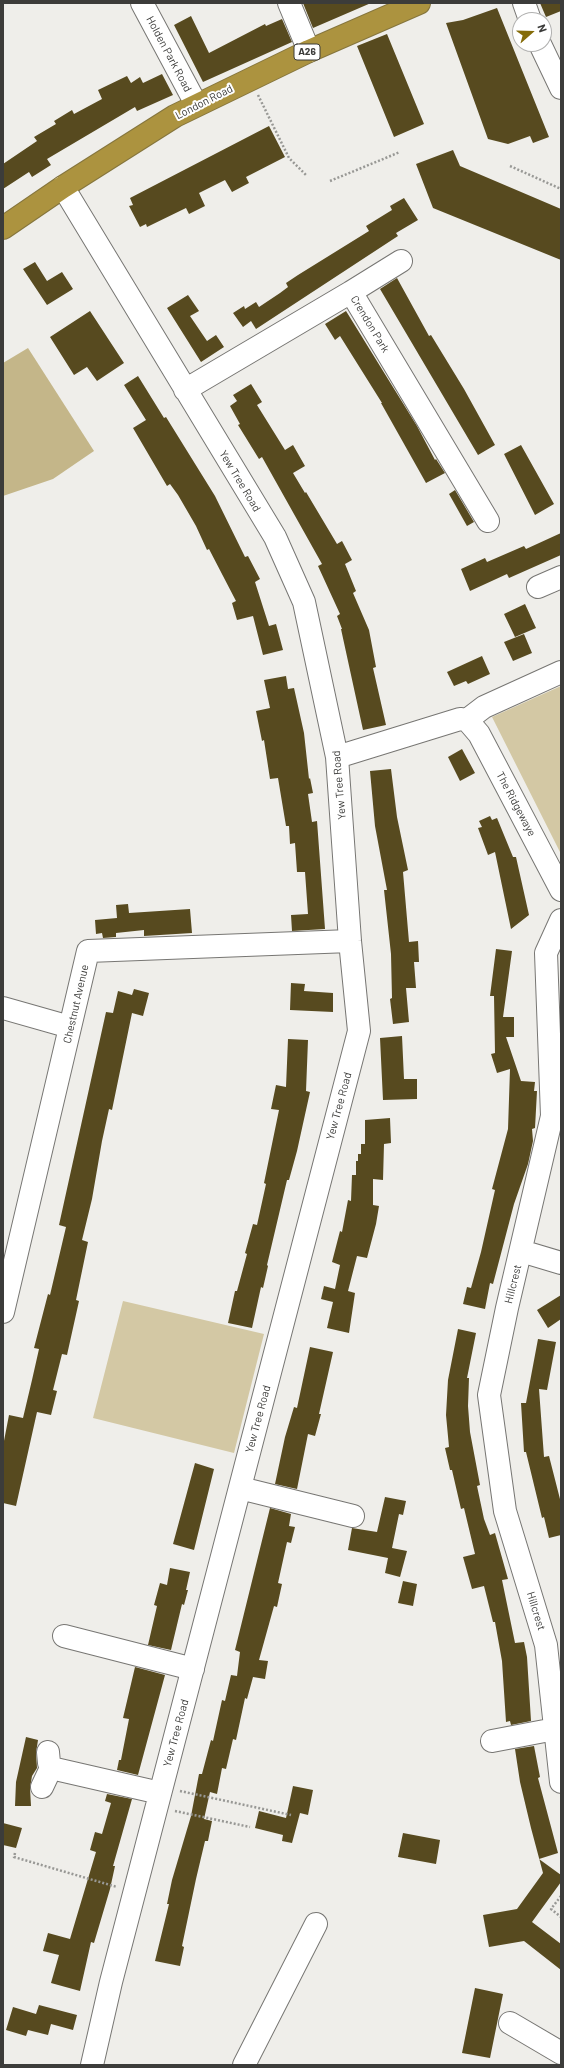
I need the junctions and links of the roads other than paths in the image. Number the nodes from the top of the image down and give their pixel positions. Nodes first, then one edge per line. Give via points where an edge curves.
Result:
1 (142, 3) edge
2 (289, 3) edge
3 (419, 3) edge
4 (309, 51) junction
5 (544, 52) edge
6 (561, 88) edge
7 (196, 104) junction
8 (63, 187) junction
9 (3, 228) edge
10 (401, 261) dead end
11 (351, 292) junction
12 (185, 390) junction
13 (488, 521) dead end
14 (561, 577) edge
15 (538, 587) dead end
16 (561, 672) edge
17 (467, 720) junction
18 (338, 757) junction
19 (561, 890) edge
20 (561, 920) edge
21 (350, 941) junction
22 (3, 1008) edge
23 (70, 1027) junction
24 (11, 1244) edge
25 (521, 1251) junction
26 (561, 1263) edge
27 (3, 1312) edge
28 (240, 1488) junction
29 (354, 1516) dead end
30 (64, 1636) dead end
31 (554, 1643) edge
32 (193, 1669) junction
33 (554, 1729) junction
34 (492, 1741) dead end
35 (561, 1782) edge
36 (42, 1787) dead end
37 (160, 1796) junction
38 (316, 1924) dead end
39 (510, 2023) dead end
40 (561, 2052) edge
41 (92, 2065) edge
42 (244, 2065) edge

1 - 7 street, Holden Park Road
2 - 4 street
3 - 4 highway, London Road / A26
4 - 7 highway, London Road / A26
5 - 6 street
7 - 8 highway, London Road / A26
8 - 9 highway, London Road / A26
8 - 12 street, Yew Tree Road
10 - 11 street
11 - 12 street, Crendon Park
11 - 13 street, Crendon Park
12 - 18 street, Yew Tree Road via 275,537 304,602
14 - 15 street
16 - 17 street via 484,707
17 - 18 street via 460,719
17 - 19 street, The Ridgewaye via 478,734
18 - 21 street, Yew Tree Road
20 - 25 street, Hillcrest via 546,953 552,1116
21 - 23 street, Chestnut Avenue via 88,951
21 - 28 street, Yew Tree Road via 359,1031
22 - 23 street
23 - 24 street, Chestnut Avenue
24 - 27 street, Chestnut Avenue
25 - 26 street
25 - 31 street, Hillcrest via 489,1395 505,1511
28 - 29 street
28 - 32 street, Yew Tree Road
30 - 32 street
31 - 33 street, Hillcrest
32 - 37 street, Yew Tree Road
33 - 34 street
33 - 35 street, Hillcrest
36 - 37 street via 50,1760
37 - 41 street, Yew Tree Road
38 - 42 street
39 - 40 street

